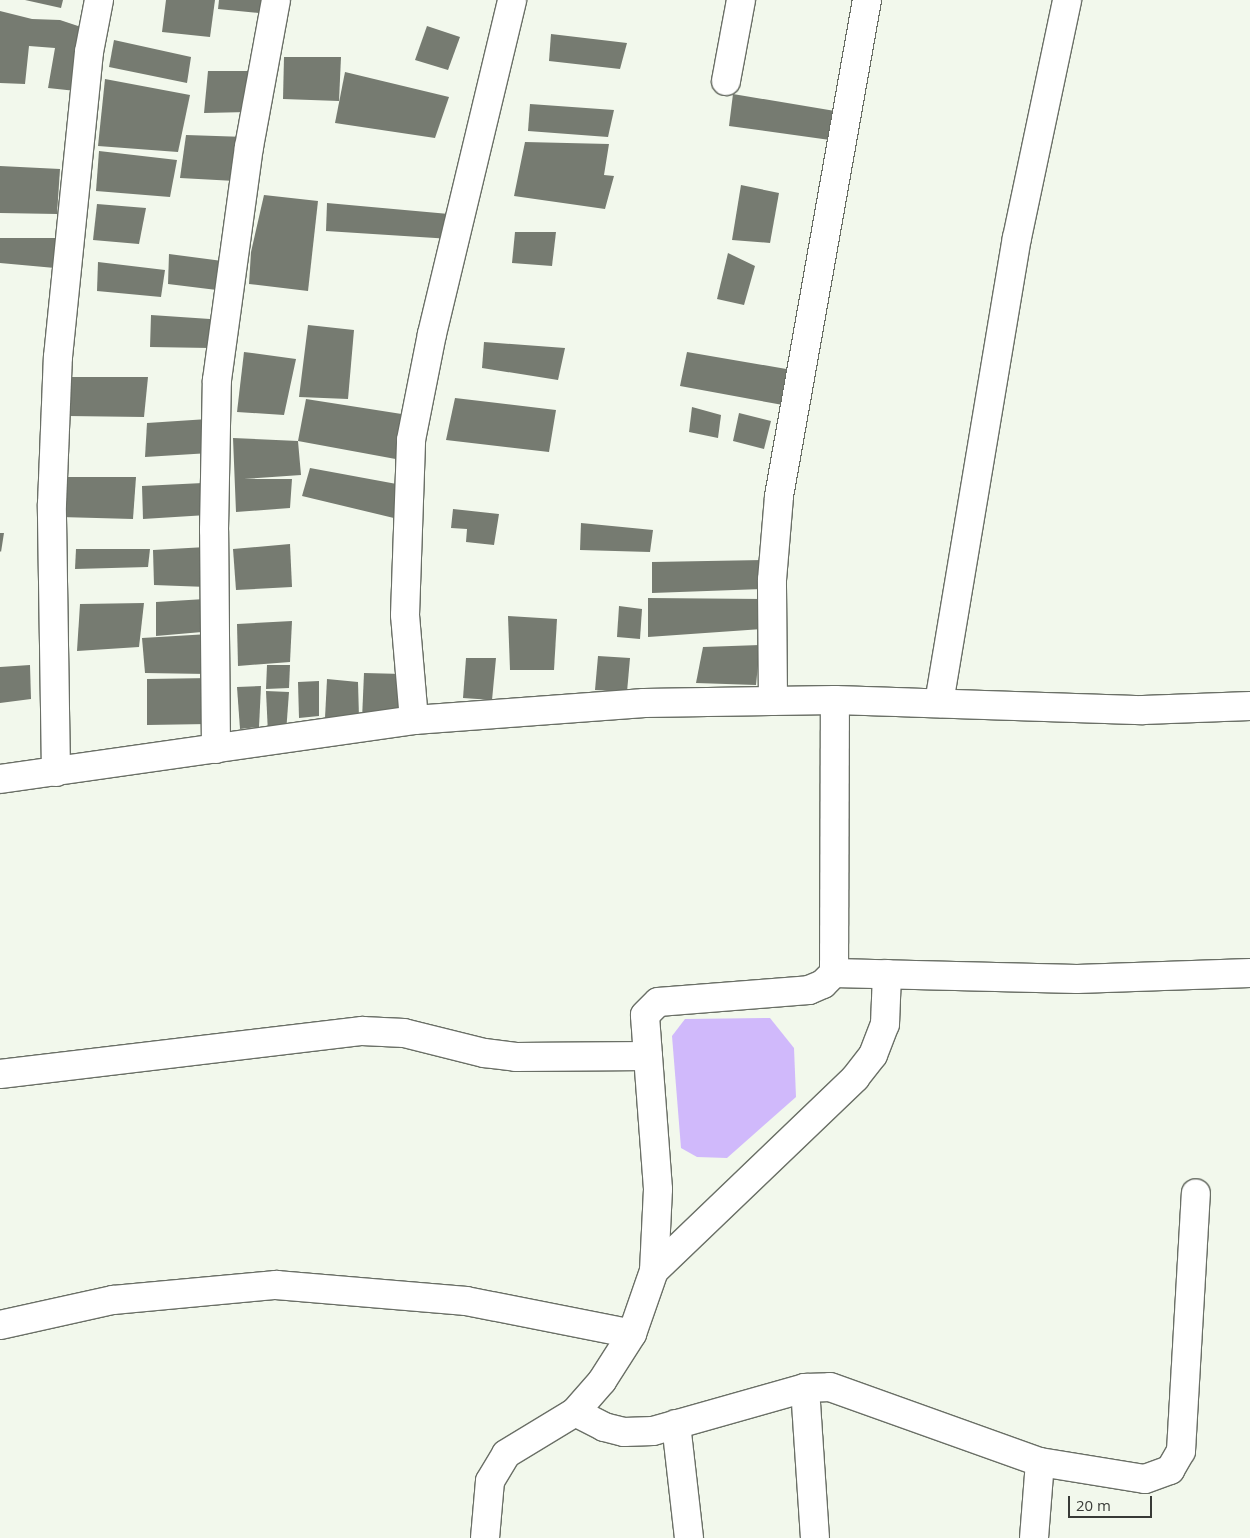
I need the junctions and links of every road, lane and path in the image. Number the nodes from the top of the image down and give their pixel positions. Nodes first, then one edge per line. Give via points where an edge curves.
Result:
1 (100, 0) edge
2 (276, 0) edge
3 (512, 0) edge
4 (741, 0) edge
5 (867, 0) edge
6 (1068, 0) edge
7 (726, 81) dead end
8 (835, 700) junction
9 (773, 701) junction
10 (939, 703) junction
11 (1250, 706) edge
12 (414, 720) junction
13 (216, 749) junction
14 (56, 772) junction
15 (0, 779) edge
16 (834, 973) junction
17 (1250, 973) edge
18 (887, 974) junction
19 (648, 1056) junction
20 (0, 1074) edge
21 (1196, 1193) dead end
22 (654, 1271) junction
23 (0, 1325) edge
24 (632, 1334) junction
25 (805, 1388) junction
26 (575, 1412) junction
27 (676, 1424) junction
28 (1040, 1462) junction
29 (485, 1538) edge
30 (689, 1538) edge
31 (816, 1538) edge
32 (1034, 1538) edge

1 - 14 street via 89,52 58,357 52,504
2 - 13 street via 249,147 217,380 214,530
3 - 12 street via 432,334 411,440 405,615
4 - 7 street
5 - 9 street via 779,496 772,580
6 - 10 street via 1017,238
8 - 9 street
8 - 10 street
8 - 16 street
9 - 12 street via 644,703
10 - 11 street via 1143,710
12 - 13 street
13 - 14 street
14 - 15 street
16 - 18 street
16 - 19 street via 823,984 809,990 658,1002 645,1015
17 - 18 street via 1077,980
18 - 22 street via 885,1024 873,1056 855,1078 832,1096 740,1191
19 - 20 street via 516,1057 484,1053 404,1034 362,1031
19 - 22 street via 658,1189
21 - 28 street via 1181,1451 1170,1470 1145,1478
22 - 24 street
23 - 24 street via 113,1300 276,1285 466,1301
24 - 26 street via 602,1381
25 - 27 street
25 - 28 street via 830,1387
25 - 31 street
26 - 27 street via 604,1427 624,1432 653,1431
26 - 29 street via 506,1454 490,1481
27 - 30 street
28 - 32 street

